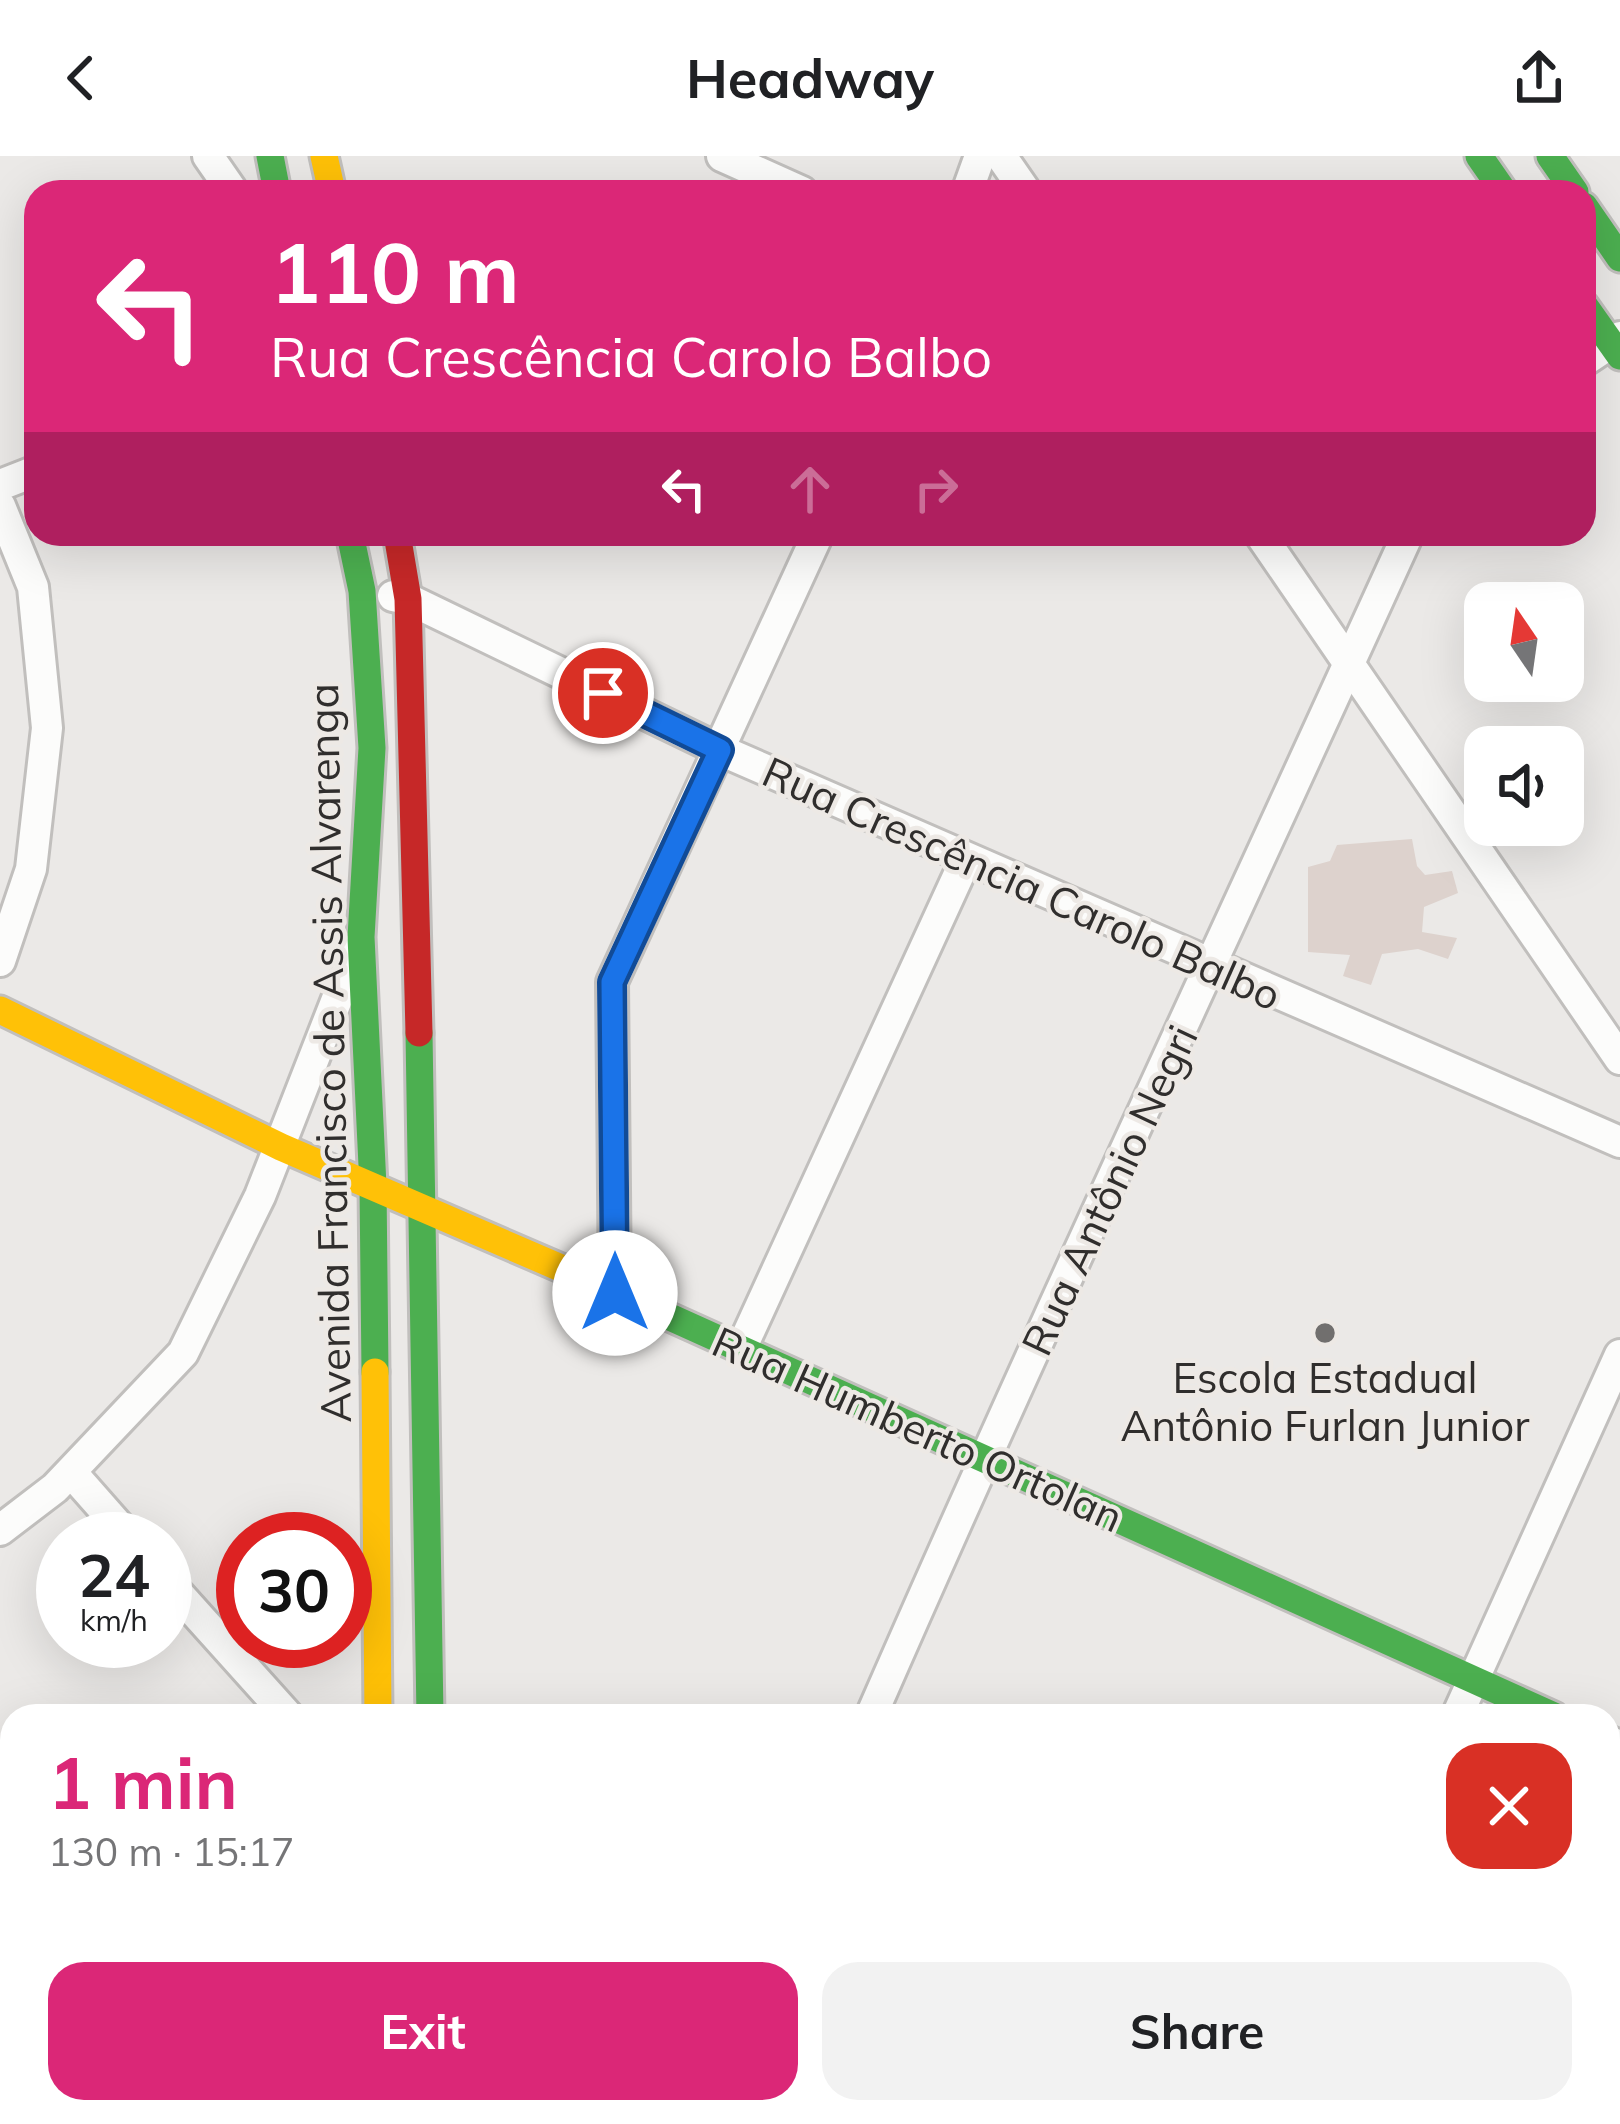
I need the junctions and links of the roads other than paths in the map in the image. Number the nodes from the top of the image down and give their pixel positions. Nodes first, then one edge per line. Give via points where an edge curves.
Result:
1 (722, 156) edge
2 (775, 180) edge
3 (1596, 223) edge
4 (1620, 258) edge
5 (1596, 320) edge
6 (1617, 345) edge
7 (0, 506) edge
8 (353, 546) edge
9 (399, 546) edge
10 (813, 546) edge
11 (1268, 546) edge
12 (1403, 546) edge
13 (362, 591) junction
14 (409, 599) junction
15 (1349, 663) junction
16 (720, 750) junction
17 (966, 859) junction
18 (361, 937) junction
19 (0, 961) edge
20 (1213, 967) junction
21 (0, 1010) edge
22 (1620, 1059) edge
23 (1620, 1142) edge
24 (281, 1147) junction
25 (373, 1186) junction
26 (424, 1208) junction
27 (615, 1293) junction
28 (741, 1349) junction
29 (1620, 1355) edge
30 (983, 1459) junction
31 (71, 1472) junction
32 (106, 1512) edge
33 (0, 1529) edge
34 (192, 1610) edge
35 (1473, 1680) junction
36 (275, 1704) edge
37 (378, 1704) edge
38 (430, 1704) edge
39 (876, 1704) edge
40 (1462, 1704) edge
41 (1527, 1704) edge

1 - 2 street
3 - 4 main road
5 - 6 main road
7 - 19 street via 33,587 47,728 31,869
8 - 13 main road, Avenida Francisco de Assis Alvarenga
9 - 14 main road, Avenida Francisco de Assis Alvarenga
10 - 16 street
11 - 15 street
12 - 15 street, Rua Antônio Negri
13 - 14 street, Rua Crescência Carolo Balbo
13 - 18 main road, Avenida Francisco de Assis Alvarenga via 372,748
14 - 16 street, Rua Crescência Carolo Balbo
14 - 26 main road, Avenida Francisco de Assis Alvarenga
15 - 20 street, Rua Antônio Negri
15 - 22 street
16 - 17 street, Rua Crescência Carolo Balbo
16 - 27 street via 612,982
17 - 20 street, Rua Crescência Carolo Balbo
17 - 28 street
18 - 24 street
18 - 25 main road, Avenida Francisco de Assis Alvarenga
20 - 23 street, Rua Crescência Carolo Balbo
20 - 30 street, Rua Antônio Negri
21 - 24 main road, Rua Humberto Ortolan
24 - 25 main road, Rua Humberto Ortolan
24 - 31 street via 183,1353
25 - 26 main road, Rua Humberto Ortolan
25 - 37 main road, Avenida Francisco de Assis Alvarenga
26 - 27 main road, Rua Humberto Ortolan
26 - 38 main road, Avenida Francisco de Assis Alvarenga
27 - 28 main road, Rua Humberto Ortolan
28 - 30 main road, Rua Humberto Ortolan
29 - 35 street
30 - 35 main road, Rua Humberto Ortolan
30 - 39 street, Rua Antônio Negri
31 - 32 street
31 - 33 street
34 - 36 street
35 - 40 street
35 - 41 main road, Rua Humberto Ortolan

